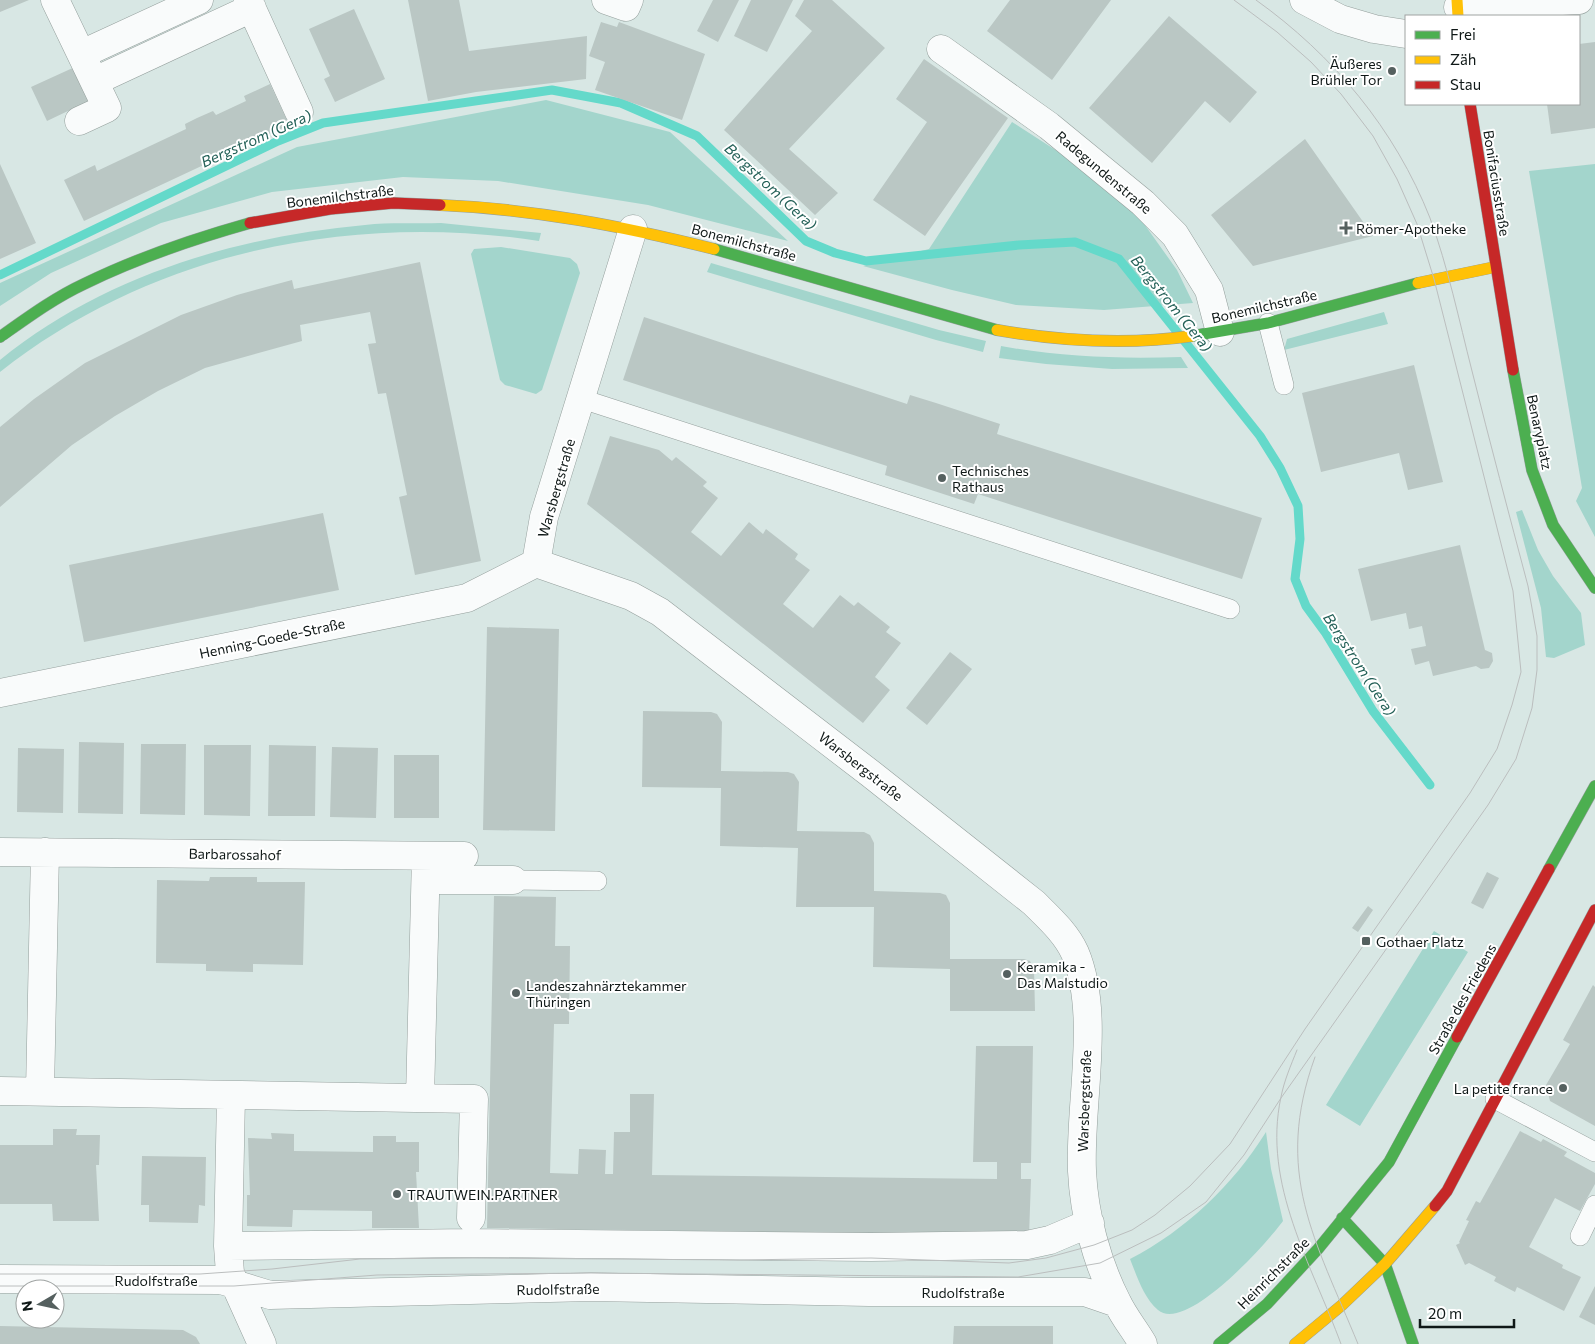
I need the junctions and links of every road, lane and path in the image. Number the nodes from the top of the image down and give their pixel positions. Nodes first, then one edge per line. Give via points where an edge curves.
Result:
1 (55, 0) edge
2 (199, 0) edge
3 (606, 0) edge
4 (629, 0) edge
5 (1304, 0) edge
6 (1579, 0) edge
7 (250, 4) edge
8 (1458, 8) edge
9 (1405, 34) edge
10 (941, 49) dead end
11 (82, 54) junction
12 (95, 81) junction
13 (1470, 105) edge
14 (299, 112) dead end
15 (79, 121) dead end
16 (633, 229) junction
17 (1495, 267) junction
18 (1268, 323) junction
19 (1212, 333) junction
20 (0, 337) edge
21 (1284, 385) dead end
22 (582, 399) junction
23 (536, 563) junction
24 (1595, 588) edge
25 (1230, 609) dead end
26 (0, 693) edge
27 (1595, 786) edge
28 (0, 852) edge
29 (45, 852) junction
30 (464, 856) dead end
31 (426, 868) junction
32 (514, 880) joint
33 (597, 881) dead end
34 (1595, 910) edge
35 (0, 1091) edge
36 (40, 1091) junction
37 (231, 1096) junction
38 (420, 1098) junction
39 (1496, 1099) junction
40 (1595, 1152) edge
41 (1595, 1205) edge
42 (471, 1218) dead end
43 (1342, 1218) junction
44 (1090, 1223) junction
45 (1580, 1236) dead end
46 (228, 1246) junction
47 (1385, 1264) junction
48 (0, 1279) edge
49 (234, 1286) junction
50 (1117, 1303) junction
51 (262, 1344) edge
52 (1144, 1344) edge
53 (1219, 1344) edge
54 (1295, 1344) edge
55 (1413, 1344) edge

1 - 11 street
2 - 11 street
3 - 4 street via 626,7
5 - 9 street via 1340,19
6 - 8 street
7 - 12 street
7 - 14 street
10 - 19 street, Radegundenstraße via 1049,126 1143,203 1174,234 1208,290
11 - 12 street
12 - 15 street via 107,108
13 - 17 street, Bonifaciusstraße
16 - 19 street, Bonemilchstraße via 756,260 997,330 1060,340 1171,339
16 - 20 street, Bonemilchstraße via 502,208 393,203 253,222 187,242 84,284
16 - 22 street, Warsbergstraße
17 - 18 street, Bonemilchstraße via 1434,279
17 - 24 street, Benaryplatz via 1525,441 1536,486 1553,525
18 - 19 street, Bonemilchstraße
18 - 21 lane
22 - 23 street, Warsbergstraße via 544,517
22 - 25 lane
23 - 26 street, Henning-Goede-Straße via 467,598
23 - 44 street, Warsbergstraße via 631,596 660,612 872,774 1034,903 1057,926 1074,952 1085,996 1082,1172
27 - 43 street, Straße des Friedens via 1399,1146
28 - 29 street, Barbarossahof
29 - 31 street, Barbarossahof
29 - 36 street
30 - 31 street, Barbarossahof
31 - 32 street, Barbarossahof
31 - 38 street
32 - 33 lane
34 - 39 street
35 - 36 street
36 - 37 street
37 - 38 street
37 - 46 street
38 - 42 street via 474,1099
39 - 40 lane
39 - 47 street via 1447,1191
41 - 45 lane
43 - 47 street
43 - 53 street, Heinrichstraße via 1267,1304
44 - 46 street via 1050,1240 1028,1245 871,1248 470,1243
44 - 50 street via 1100,1263
46 - 49 street
47 - 54 street
47 - 55 street
48 - 49 street, Rudolfstraße via 221,1280
49 - 50 street, Rudolfstraße via 270,1294 591,1288 1085,1292
49 - 51 street
50 - 52 street

